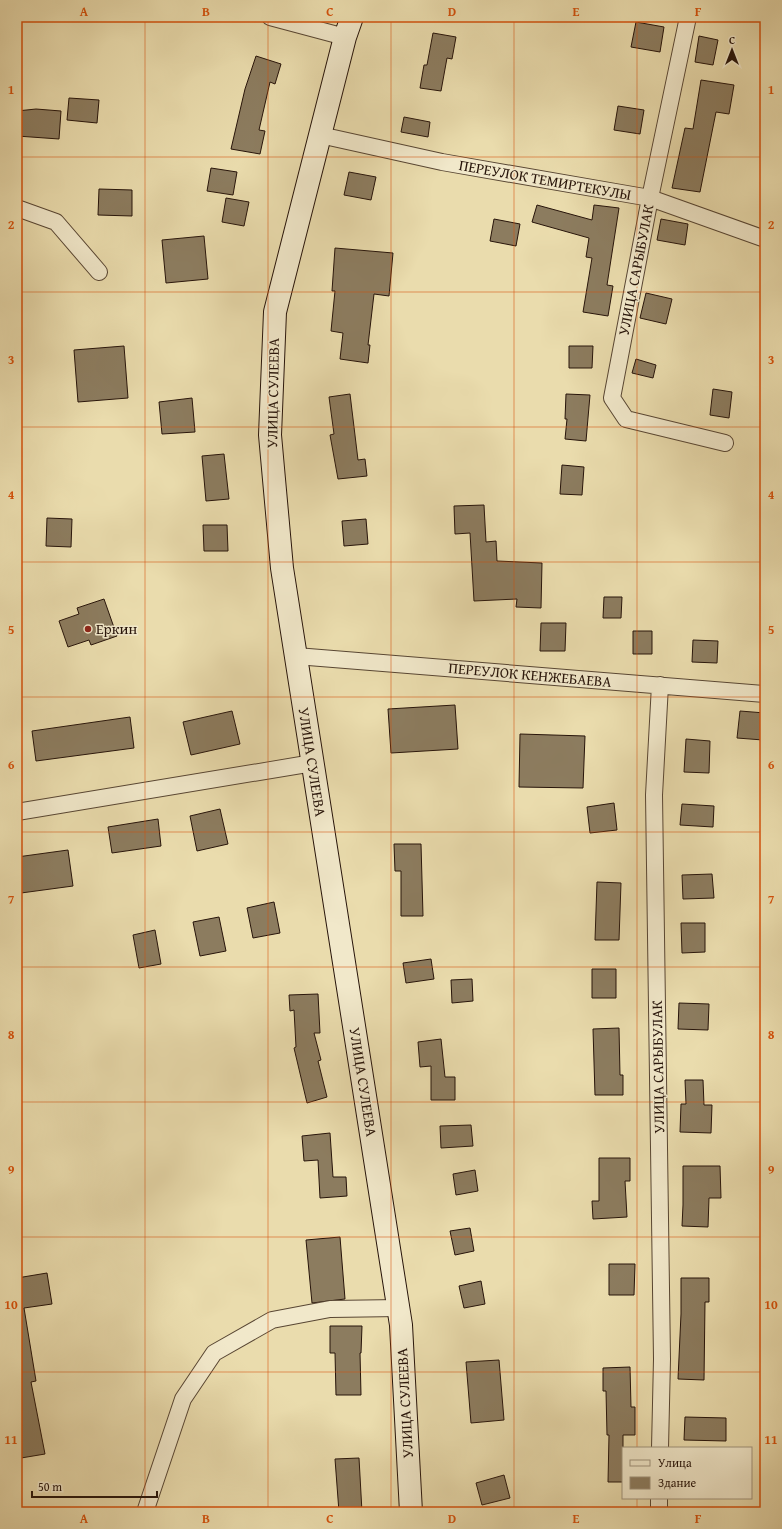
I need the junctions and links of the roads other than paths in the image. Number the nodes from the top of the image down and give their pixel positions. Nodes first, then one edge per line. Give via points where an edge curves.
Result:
1 (270, 17) edge
2 (352, 17) edge
3 (688, 17) edge
4 (345, 37) junction
5 (320, 135) junction
6 (650, 198) junction
7 (17, 208) edge
8 (765, 239) edge
9 (99, 272) dead end
10 (725, 442) dead end
11 (296, 656) junction
12 (660, 686) junction
13 (765, 694) edge
14 (313, 763) junction
15 (17, 812) edge
16 (399, 1308) junction
17 (660, 1447) edge
18 (659, 1499) edge
19 (145, 1512) edge
20 (410, 1512) edge
21 (659, 1512) edge

1 - 4 street
2 - 4 main road, УЛИЦА СУЛЕЕВА
3 - 6 street, УЛИЦА САРЫБУЛАК
4 - 5 main road, УЛИЦА СУЛЕЕВА
5 - 6 street, ПЕРЕУЛОК ТЕМИРТЕКУЛЫ via 442,162
5 - 11 main road, УЛИЦА СУЛЕЕВА via 275,312 270,434 282,568
6 - 8 street, ПЕРЕУЛОК ТЕМИРТЕКУЛЫ
6 - 10 street, УЛИЦА САРЫБУЛАК via 612,398 626,419
7 - 9 street via 56,222
11 - 12 street, ПЕРЕУЛОК КЕНЖЕБАЕВА
11 - 14 main road, УЛИЦА СУЛЕЕВА
12 - 13 street, ПЕРЕУЛОК КЕНЖЕБАЕВА
12 - 17 street, УЛИЦА САРЫБУЛАК via 654,795 662,1359
14 - 15 street
14 - 16 main road, УЛИЦА СУЛЕЕВА
16 - 19 street via 330,1309 272,1320 214,1353 183,1398
16 - 20 main road, УЛИЦА СУЛЕЕВА
18 - 21 street

